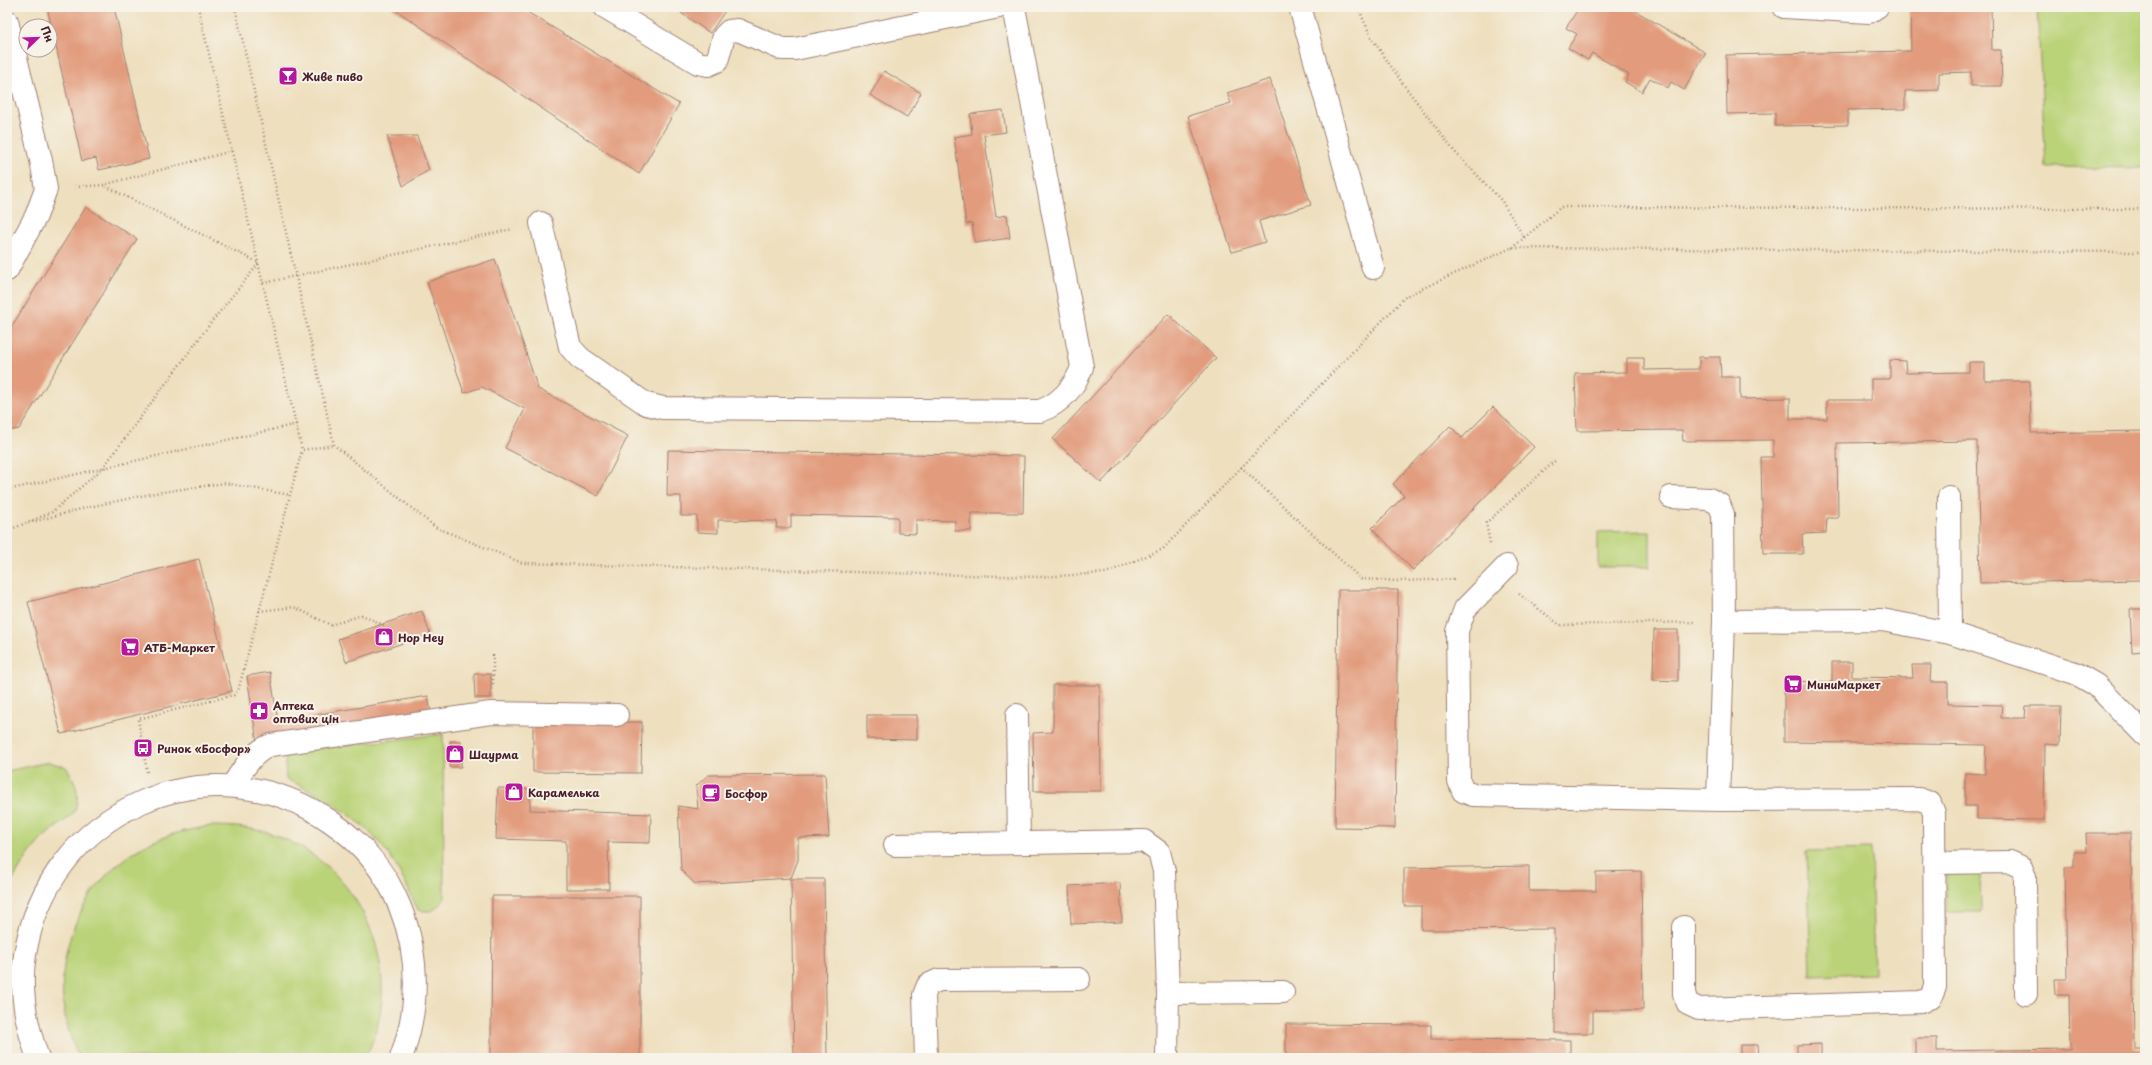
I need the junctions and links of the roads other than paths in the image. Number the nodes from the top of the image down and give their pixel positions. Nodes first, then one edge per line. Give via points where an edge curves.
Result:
1 (605, 7) edge
2 (999, 7) edge
3 (1014, 7) edge
4 (1300, 7) edge
5 (1784, 7) edge
6 (1877, 7) edge
7 (7, 21) edge
8 (541, 224) road end
9 (1373, 268) dead end
10 (7, 270) edge
11 (1949, 497) dead end
12 (1672, 498) dead end
13 (1502, 571) road end
14 (1724, 621) junction
15 (1950, 633) junction
16 (617, 715) dead end
17 (1017, 715) dead end
18 (2145, 735) edge
19 (232, 786) junction
20 (1718, 800) junction
21 (1019, 842) junction
22 (895, 845) dead end
23 (1934, 863) junction
24 (1684, 927) dead end
25 (1079, 980) dead end
26 (1283, 992) dead end
27 (1168, 993) junction
28 (2026, 994) dead end
29 (38, 1058) edge
30 (401, 1058) edge
31 (926, 1058) edge
32 (1167, 1058) edge

1 - 2 street via 698,63 708,66 717,61 724,36 738,30 782,49 795,49
3 - 8 street via 1082,367 1077,381 1053,406 1040,411 663,408 646,404 580,358 570,347
4 - 9 street
5 - 6 street via 1869,12
7 - 10 street via 46,190 36,216
11 - 15 street
12 - 14 street via 1709,499 1721,509
13 - 20 street via 1465,609 1457,631 1459,781 1463,791 1473,796
14 - 15 street via 1882,620
14 - 20 street
15 - 18 street via 2075,673 2096,685
16 - 19 street via 491,713 270,744 254,754
17 - 21 street
19 - 29 street via 180,789 154,796 129,807 85,838 51,880 38,905 27,943 23,984 25,1011
19 - 30 street via 261,790 289,798 315,811 361,846 380,869 395,894 406,921 413,949 415,1007
20 - 23 street via 1920,799 1930,803 1934,814
21 - 22 street
21 - 27 street via 1144,841 1158,852 1164,871
23 - 24 street via 1935,987 1931,997 1921,1002 1699,1009 1688,1004 1684,994
23 - 28 street via 2010,862 2020,867 2025,877
25 - 31 street via 939,980 928,985 924,995
26 - 27 street
27 - 32 street

